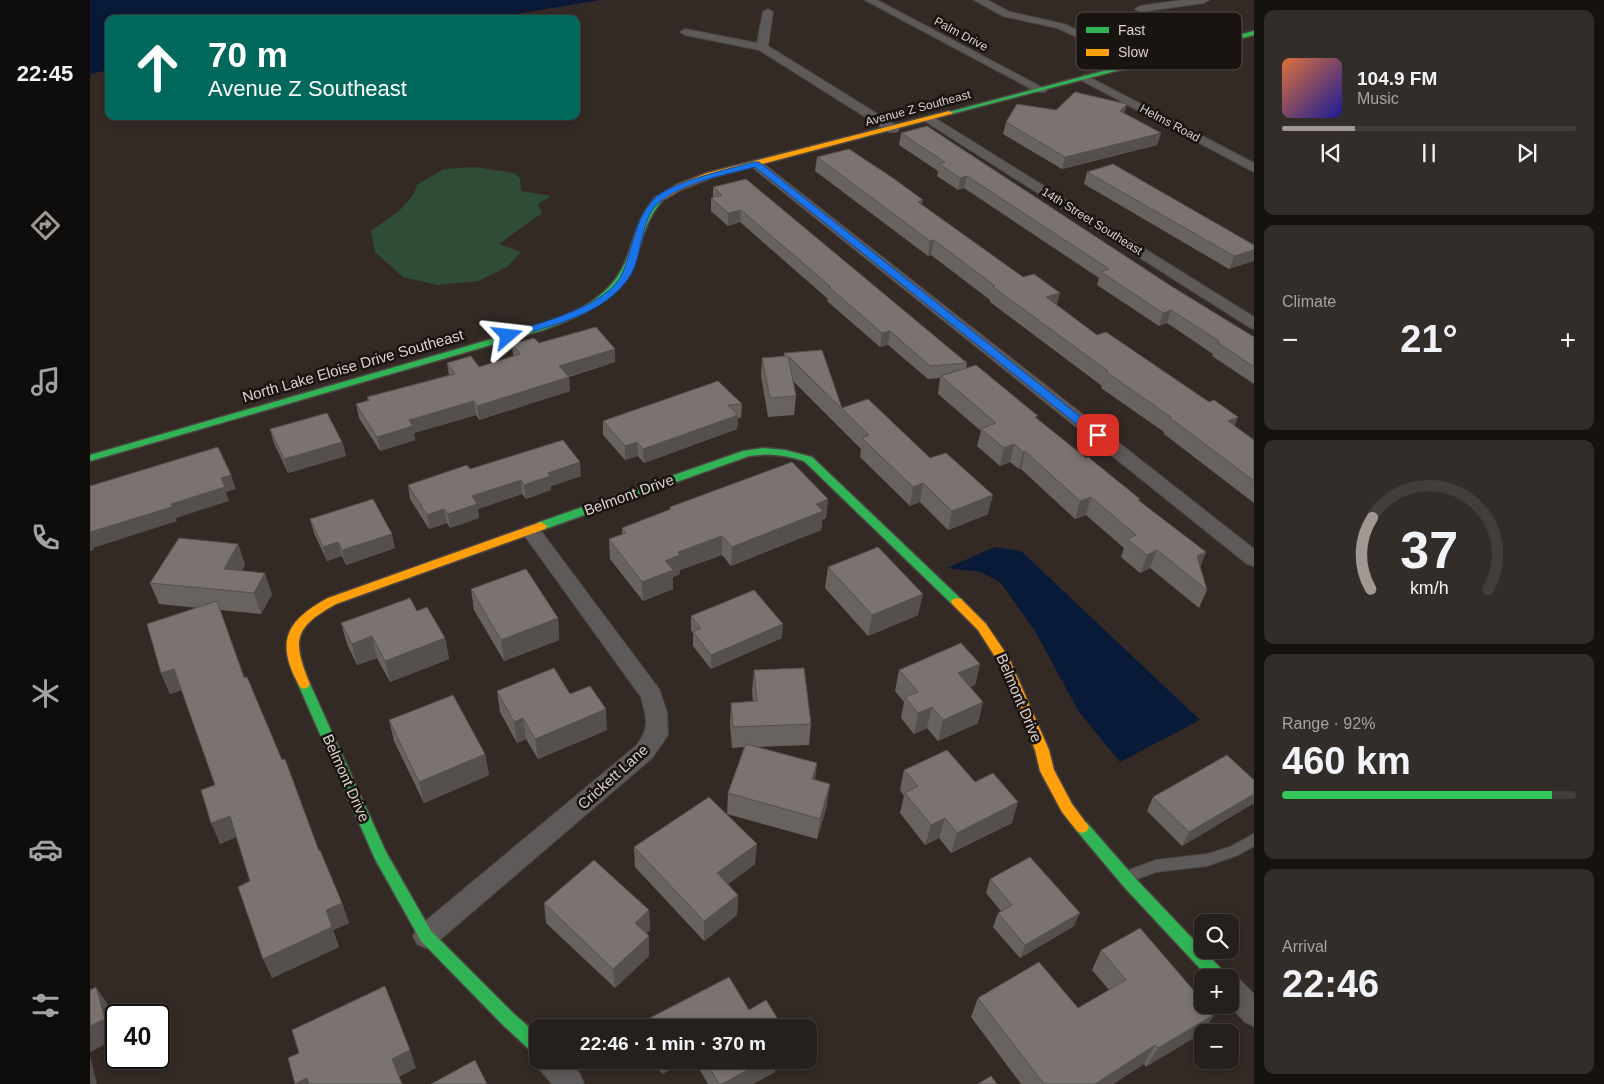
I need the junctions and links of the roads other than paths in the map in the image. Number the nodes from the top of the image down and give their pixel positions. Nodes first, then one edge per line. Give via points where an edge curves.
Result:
1 (870, 0) edge
2 (979, 0) edge
3 (1204, 0) edge
4 (1140, 9) dead end
5 (768, 12) dead end
6 (684, 32) dead end
7 (1076, 33) edge
8 (762, 47) junction
9 (1116, 70) edge
10 (1086, 78) junction
11 (1041, 90) junction
12 (930, 119) junction
13 (893, 128) junction
14 (756, 164) junction
15 (1254, 168) edge
16 (631, 260) joint
17 (1254, 324) edge
18 (90, 458) edge
19 (531, 530) junction
20 (1254, 559) edge
21 (1254, 840) edge
22 (1126, 878) junction
23 (426, 936) junction
24 (1212, 969) edge
25 (1239, 997) edge
26 (1254, 1013) edge
27 (529, 1036) edge
28 (558, 1069) edge
29 (570, 1084) edge

1 - 11 street, Palm Drive
2 - 7 street via 1007,14 1060,26
3 - 4 street
5 - 8 street
6 - 8 street
8 - 13 street
9 - 10 street, Avenue Z Southeast
10 - 11 street, Avenue Z Southeast
10 - 15 street, Helms Road
11 - 12 street, Avenue Z Southeast
12 - 13 street, Avenue Z Southeast
12 - 17 street, 14th Street Southeast
13 - 14 street, Avenue Z Southeast
14 - 16 street, Avenue Z Southeast via 686,184 658,199 646,215
14 - 20 street
16 - 18 street, North Lake Eloise Drive Southeast via 626,275 611,292 566,318
19 - 22 street, Belmont Drive via 746,453 764,450 808,459 982,627 995,644 1006,661 1057,790 1082,827
19 - 23 street, Crickett Lane via 651,696 656,712 657,735 644,752
19 - 23 street, Belmont Drive via 332,601 300,620 293,632 290,647 295,664 380,855
21 - 22 lane via 1207,860 1156,866
22 - 24 street, Belmont Drive
23 - 27 street, Belmont Drive
25 - 26 street
28 - 29 street

